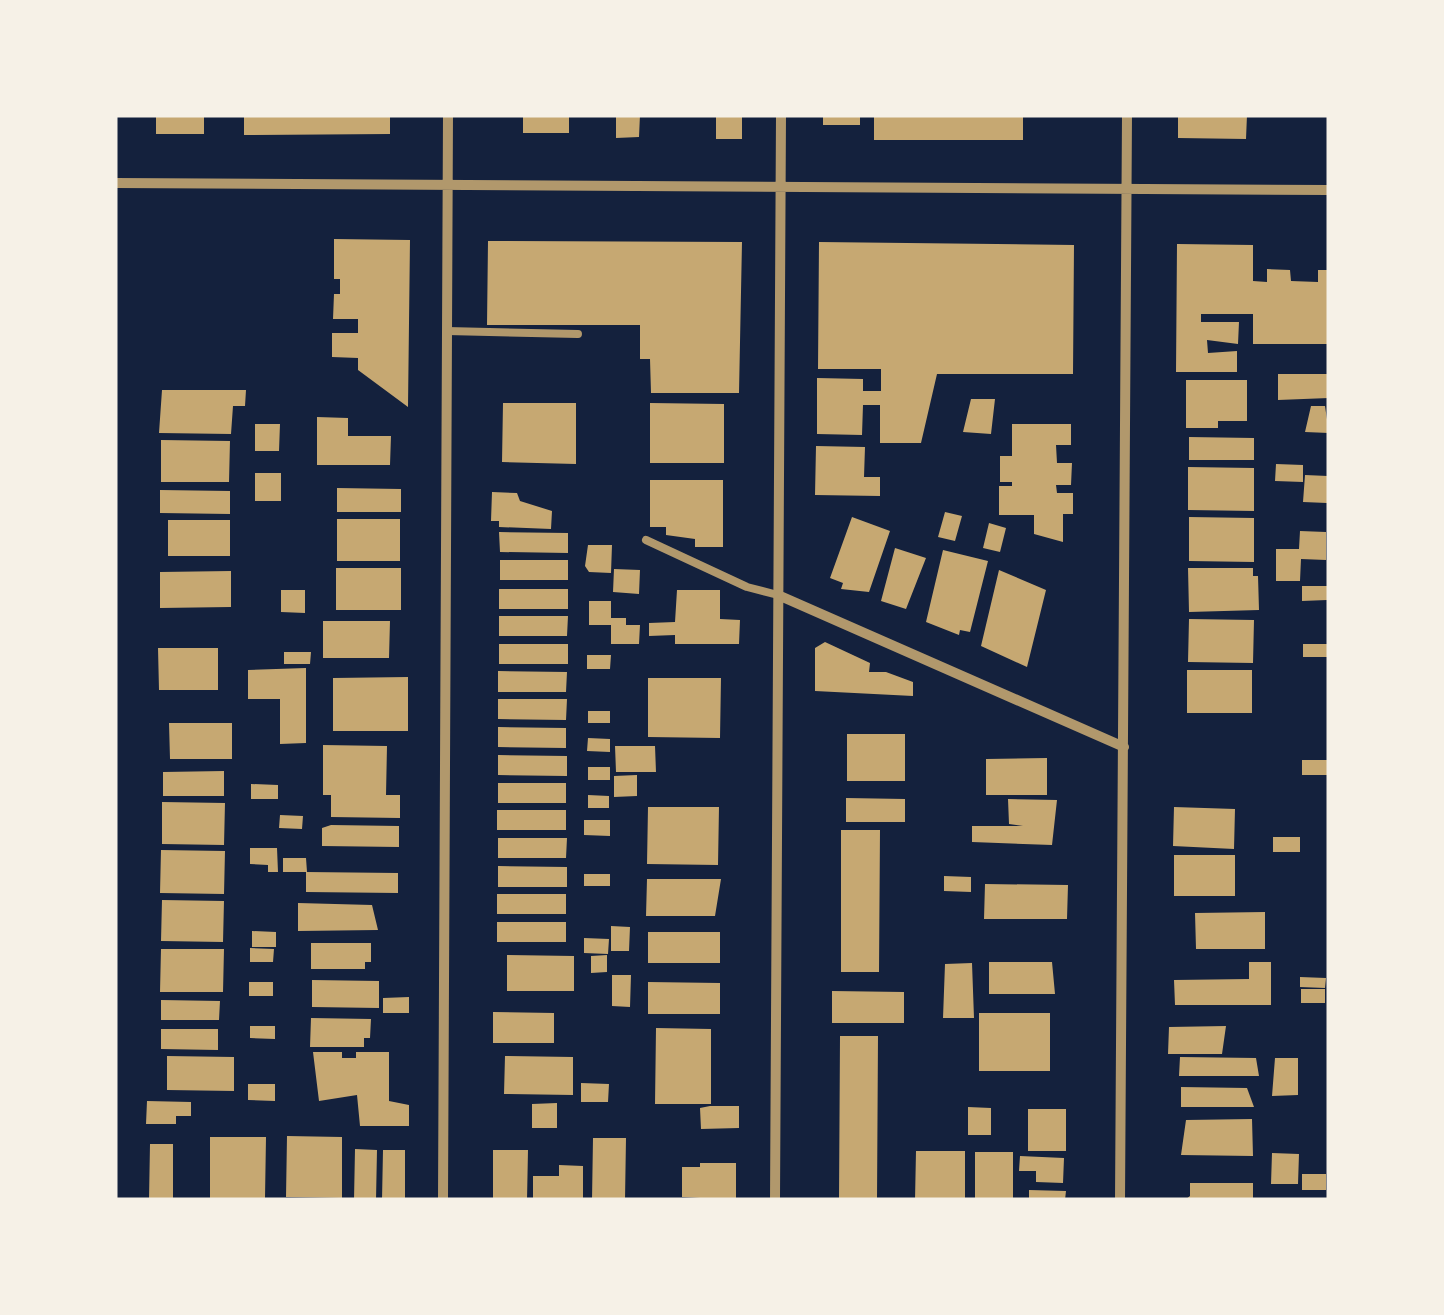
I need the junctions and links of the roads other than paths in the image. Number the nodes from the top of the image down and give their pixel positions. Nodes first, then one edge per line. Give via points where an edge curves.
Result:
1 (448, 115) edge
2 (781, 115) edge
3 (1126, 115) edge
4 (115, 183) edge
5 (448, 185) junction
6 (781, 187) junction
7 (1126, 189) junction
8 (1329, 190) edge
9 (447, 332) junction
10 (578, 334) dead end
11 (646, 540) dead end
12 (778, 595) junction
13 (1124, 747) junction
14 (442, 1200) edge
15 (775, 1200) edge
16 (1120, 1200) edge

1 - 5 street
2 - 6 street
3 - 7 street
4 - 5 street
5 - 6 street
5 - 9 street
6 - 7 street
6 - 12 street
7 - 8 street
7 - 13 street
9 - 10 lane
9 - 14 street
11 - 12 lane
12 - 13 street
12 - 15 street
13 - 16 street

